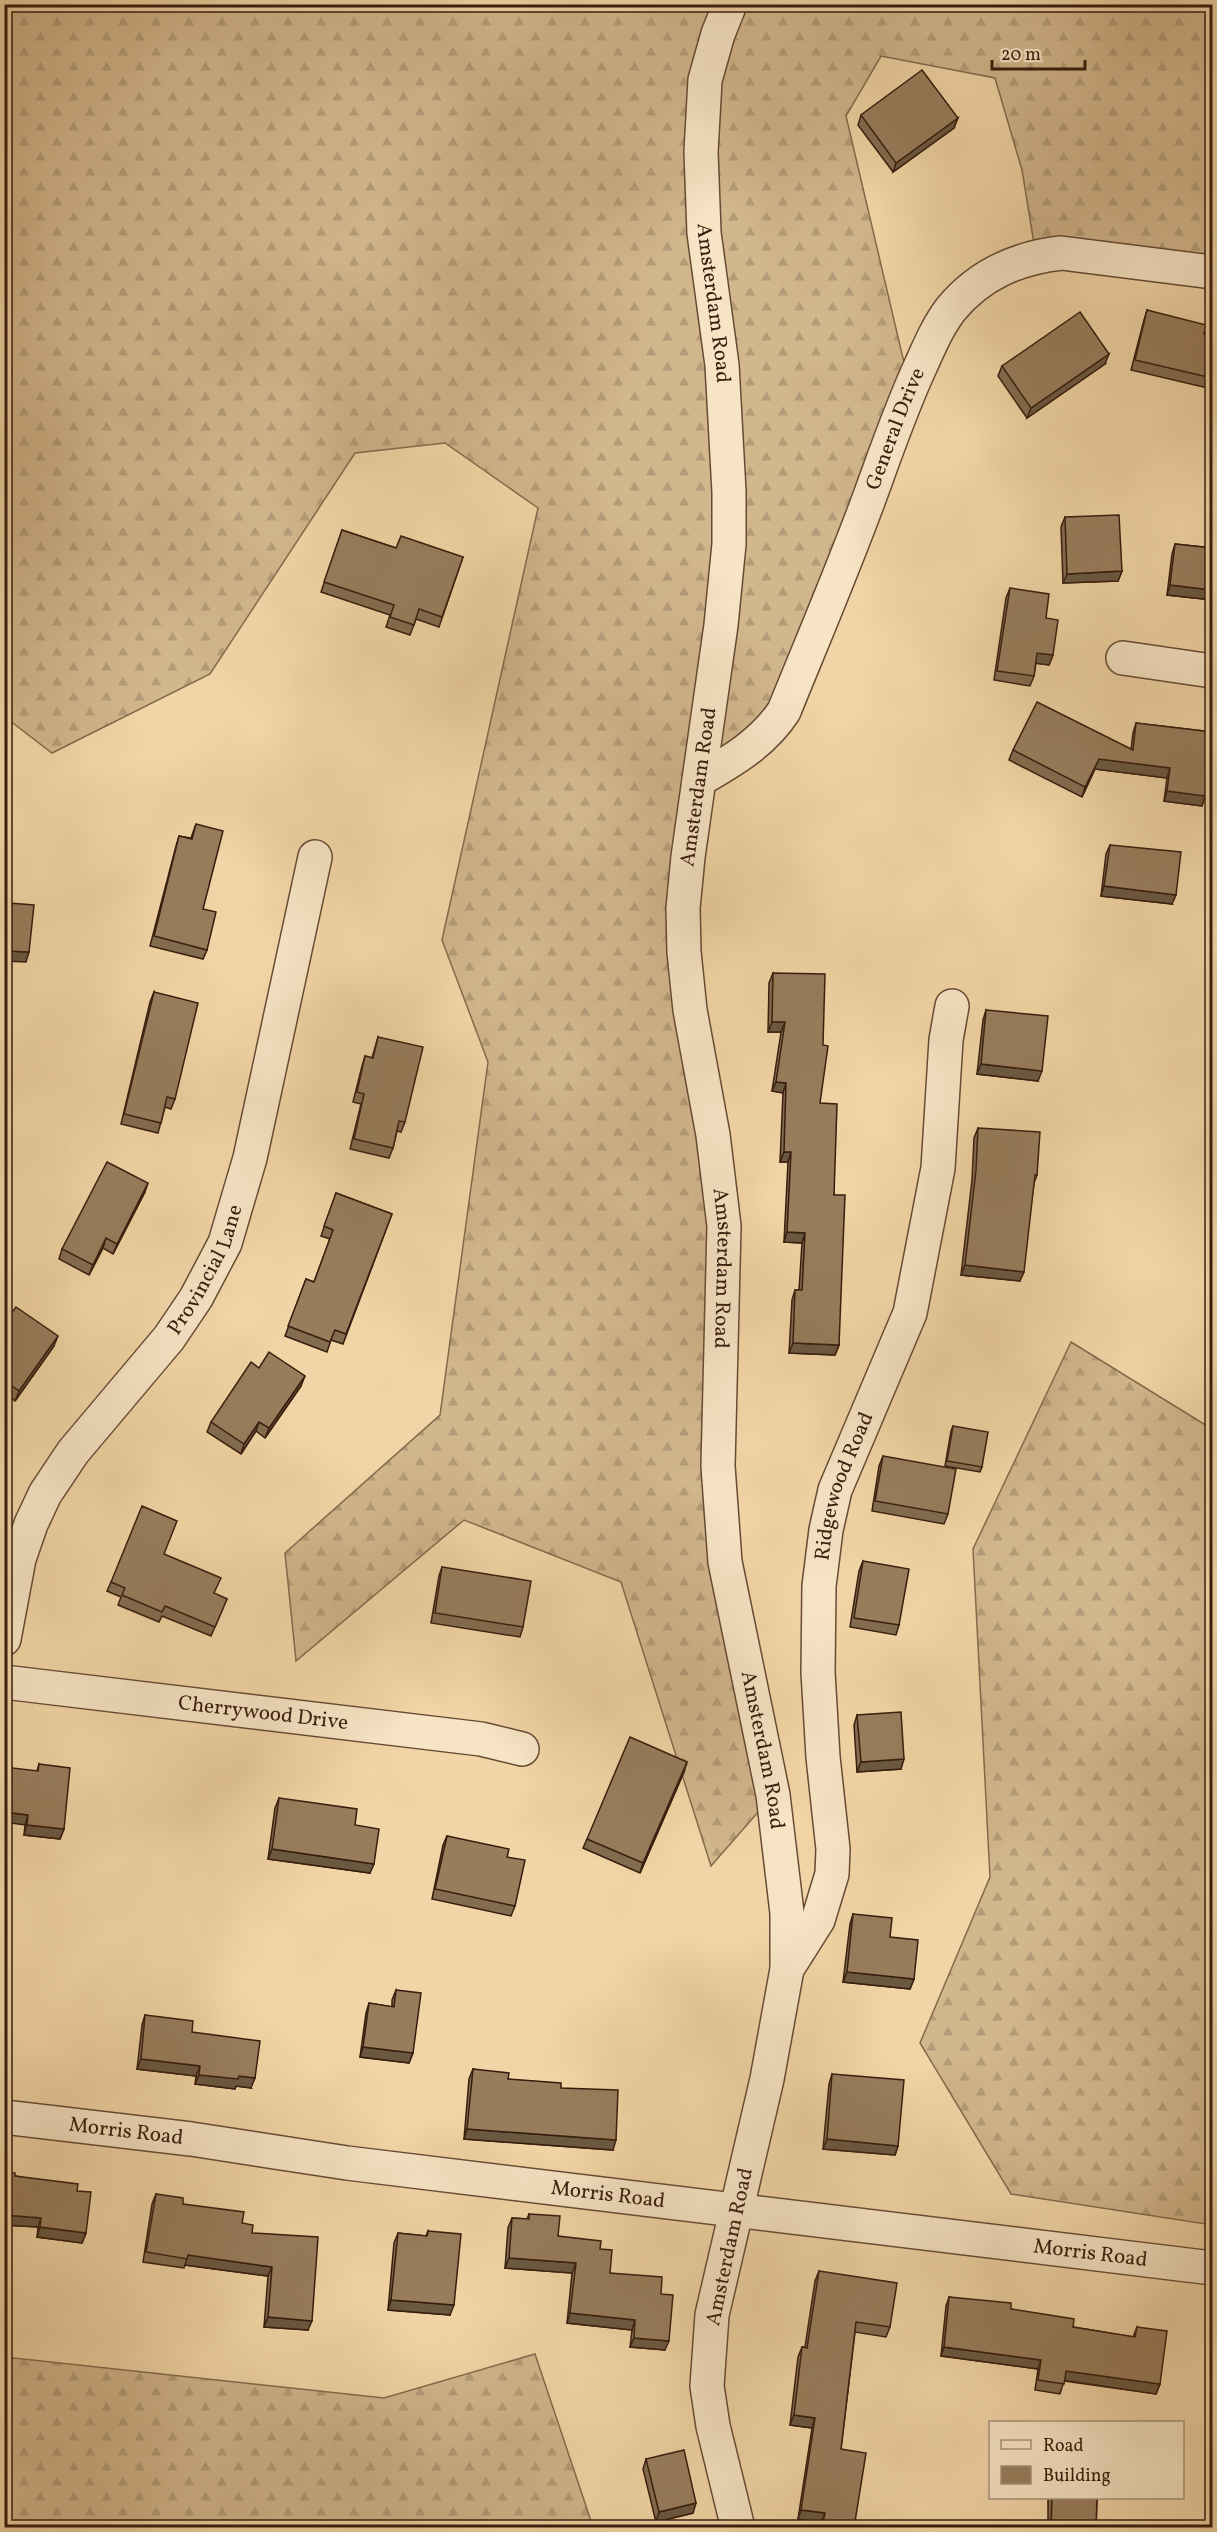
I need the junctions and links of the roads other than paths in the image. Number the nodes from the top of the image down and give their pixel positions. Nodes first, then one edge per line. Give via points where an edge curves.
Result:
1 (730, 4) edge
2 (1212, 272) edge
3 (1123, 658) dead end
4 (1212, 671) edge
5 (699, 780) junction
6 (315, 857) dead end
7 (952, 1006) dead end
8 (4, 1639) edge
9 (4, 1682) edge
10 (522, 1749) dead end
11 (787, 1969) junction
12 (4, 2117) edge
13 (738, 2211) junction
14 (1212, 2268) edge
15 (738, 2528) edge

1 - 5 street, Amsterdam Road via 705,80 702,118 704,232 722,365 729,544
2 - 5 street, General Drive via 1061,252 1008,264 969,291 938,328 910,388 784,711 773,727 742,755
3 - 4 street
5 - 11 street, Amsterdam Road via 684,898 684,952 724,1226 718,1466 724,1562 773,1795 787,1913
6 - 8 street, Provincial Lane via 250,1158 225,1243 169,1338 73,1452 45,1494 19,1559
7 - 11 street, Ridgewood Road via 946,1040 938,1168 910,1313 835,1490 826,1530 819,1586 818,1672 832,1874 818,1920
9 - 10 street, Cherrywood Drive via 482,1739
11 - 13 street, Amsterdam Road
12 - 13 street, Morris Road
13 - 14 street, Morris Road
13 - 15 street, Amsterdam Road via 712,2314 707,2386

